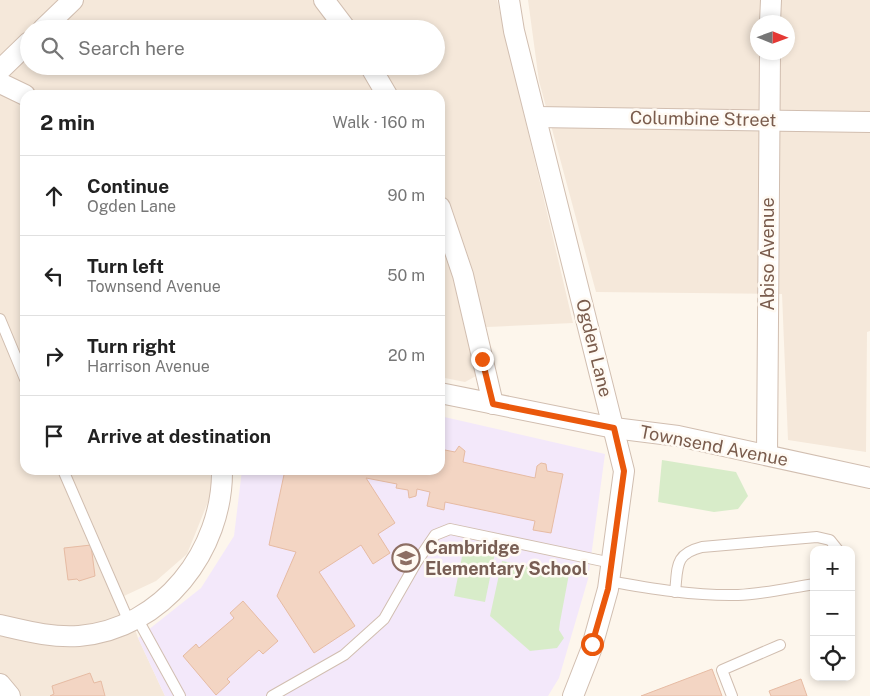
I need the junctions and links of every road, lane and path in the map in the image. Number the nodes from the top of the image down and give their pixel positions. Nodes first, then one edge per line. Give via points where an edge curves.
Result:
1 (73, 0) edge
2 (324, 0) edge
3 (508, 0) edge
4 (771, 0) edge
5 (770, 15) edge
6 (52, 20) edge
7 (339, 20) edge
8 (20, 51) edge
9 (770, 60) edge
10 (0, 70) edge
11 (375, 75) edge
12 (0, 83) edge
13 (384, 90) edge
14 (20, 93) edge
15 (536, 117) junction
16 (768, 120) junction
17 (870, 122) edge
18 (445, 222) edge
19 (0, 319) edge
20 (20, 367) edge
21 (445, 394) edge
22 (493, 404) junction
23 (614, 428) junction
24 (767, 455) junction
25 (65, 475) edge
26 (222, 475) edge
27 (870, 478) edge
28 (837, 546) edge
29 (611, 572) junction
30 (810, 585) edge
31 (675, 592) junction
32 (133, 620) junction
33 (0, 626) edge
34 (780, 645) dead end
35 (0, 684) edge
36 (10, 696) edge
37 (180, 696) edge
38 (272, 696) edge
39 (573, 696) edge
40 (732, 696) edge

1 - 6 street
2 - 7 street
3 - 15 street, Ogden Lane
4 - 5 street
8 - 10 street
9 - 16 street, Abiso Avenue
11 - 13 street
12 - 14 street
15 - 16 street, Columbine Street
15 - 23 street, Ogden Lane
16 - 17 street, Columbine Street
16 - 24 street, Abiso Avenue
18 - 22 street via 463,275
19 - 20 lane
21 - 22 street, Townsend Avenue
22 - 23 street, Townsend Avenue
23 - 24 street, Townsend Avenue via 678,436
23 - 29 street, Ogden Lane via 624,471
24 - 27 street, Townsend Avenue
25 - 32 lane
26 - 32 street via 218,514 206,546 188,574 165,599
28 - 31 lane via 830,540 817,537 689,550 678,563
29 - 31 lane
29 - 38 lane via 450,529 435,535 384,619 344,655
29 - 39 street, Ogden Lane via 591,650
30 - 31 lane via 740,595
32 - 33 street via 105,631 63,636
32 - 37 lane
34 - 40 lane via 722,670
35 - 36 street

